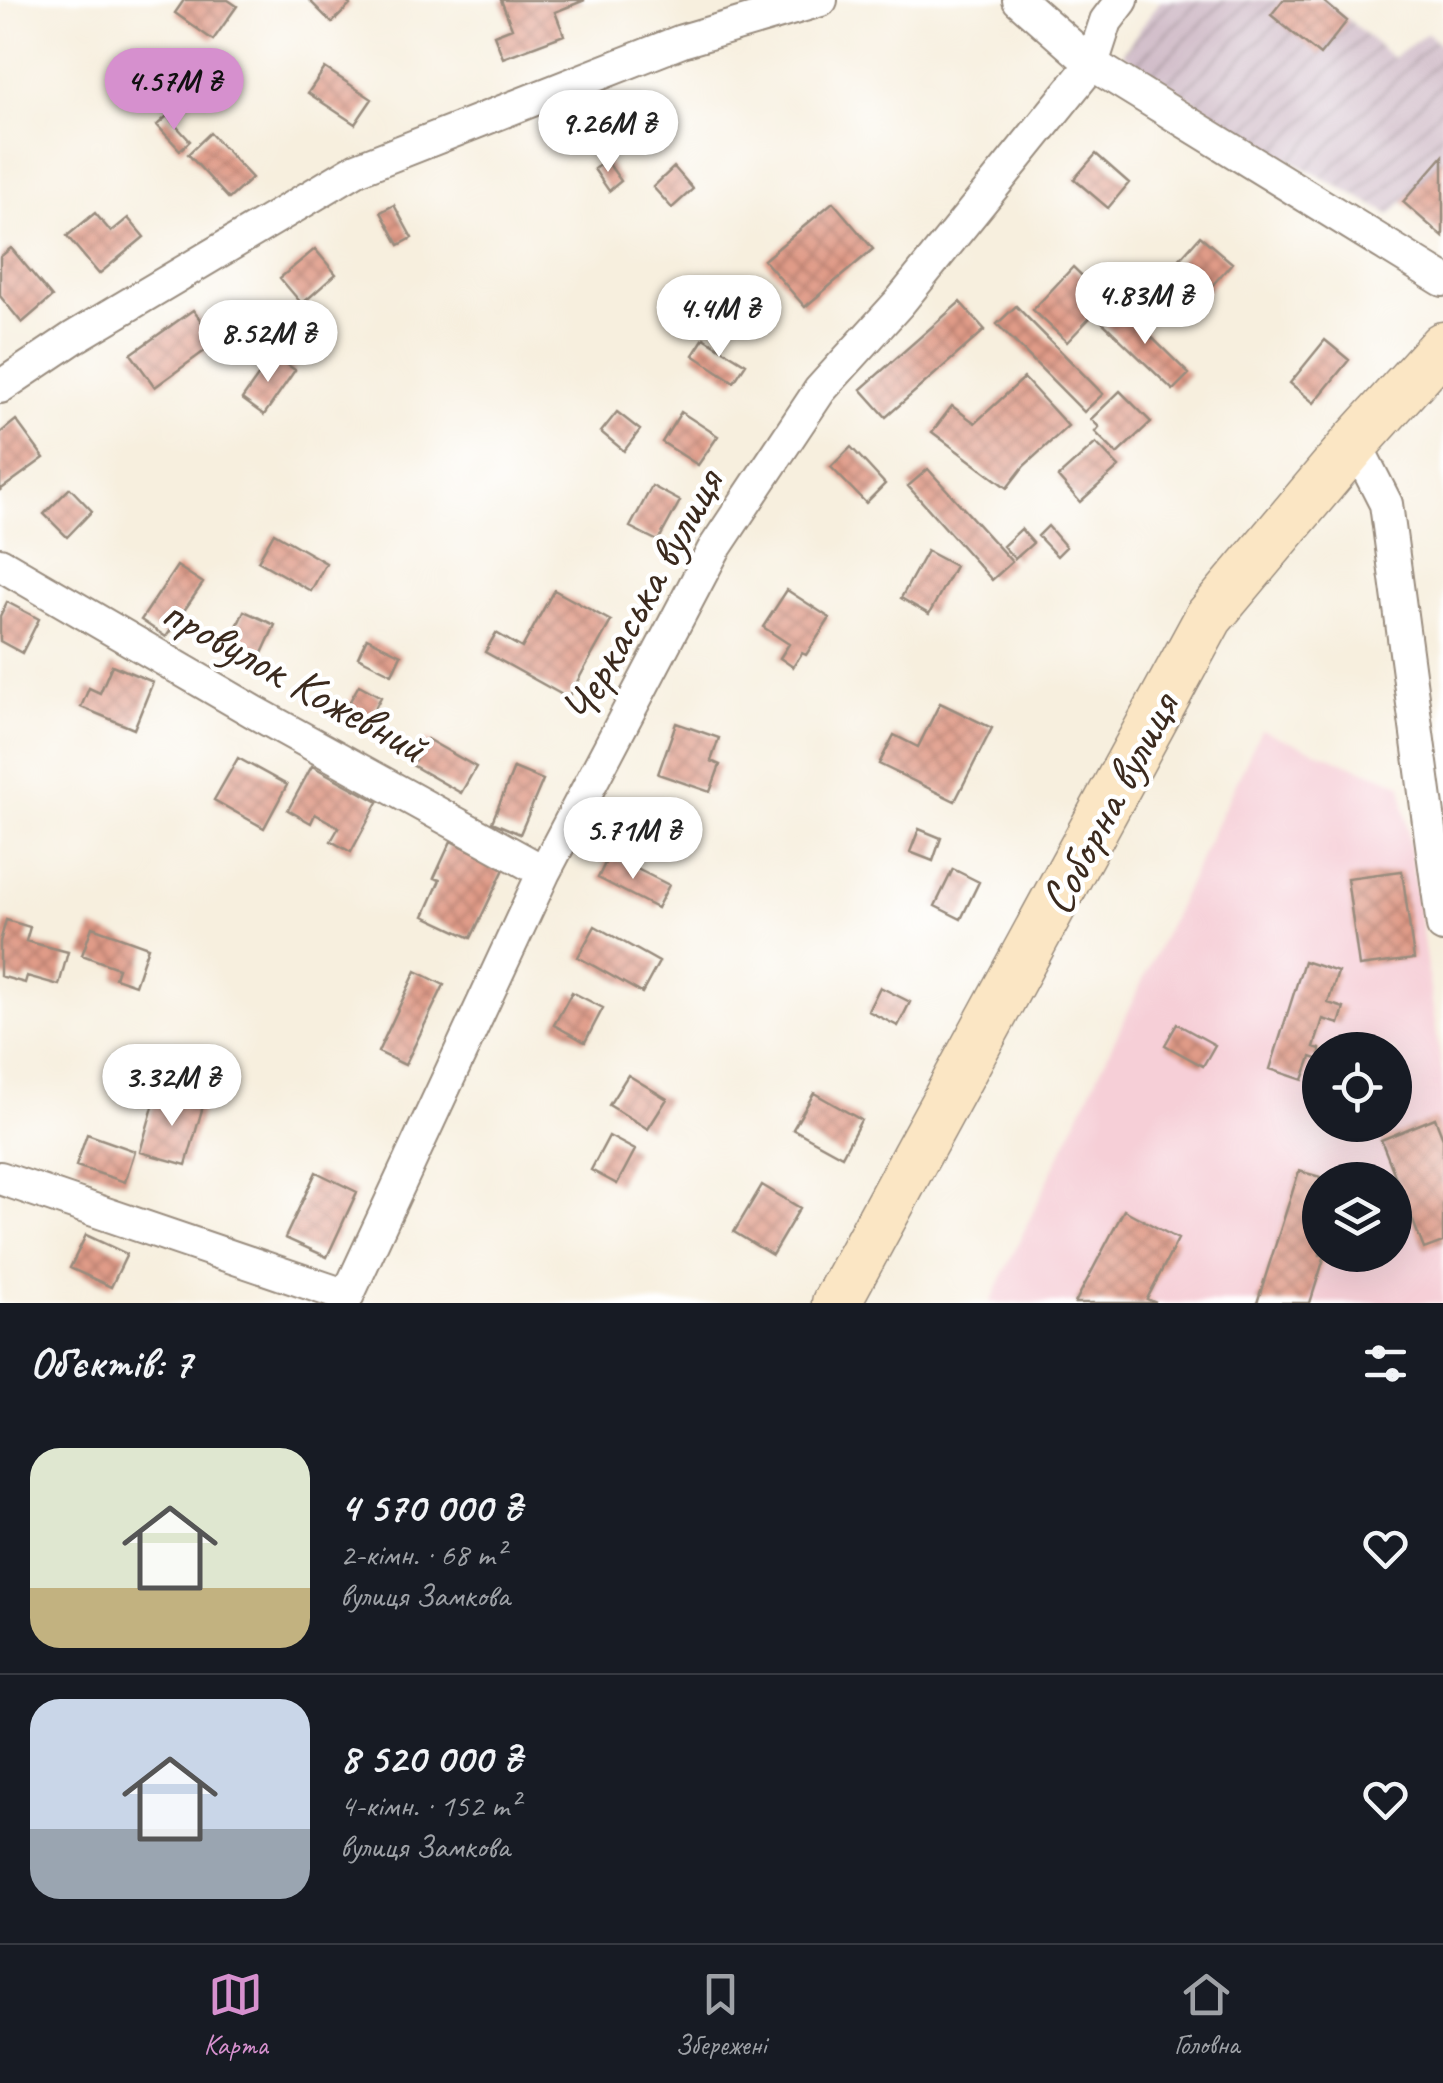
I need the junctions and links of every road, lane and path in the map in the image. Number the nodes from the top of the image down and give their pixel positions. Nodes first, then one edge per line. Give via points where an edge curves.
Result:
1 (821, 0) edge
2 (1019, 0) edge
3 (1122, 0) edge
4 (1092, 64) junction
5 (1443, 280) edge
6 (1443, 346) edge
7 (0, 387) edge
8 (1354, 442) junction
9 (0, 564) edge
10 (544, 872) junction
11 (1443, 926) edge
12 (0, 1178) edge
13 (346, 1299) edge
14 (838, 1302) edge

1 - 7 street via 682,40 357,169
2 - 4 street
3 - 4 street, Черкаська вулиця via 1106,21
4 - 5 street
4 - 10 street, Черкаська вулиця via 900,303 820,390 714,548
6 - 8 main road, Соборна вулиця
8 - 11 street via 1386,504
8 - 14 main road, Соборна вулиця via 1210,617
9 - 10 street, провулок Кожевний
10 - 13 street, Черкаська вулиця
12 - 13 street

